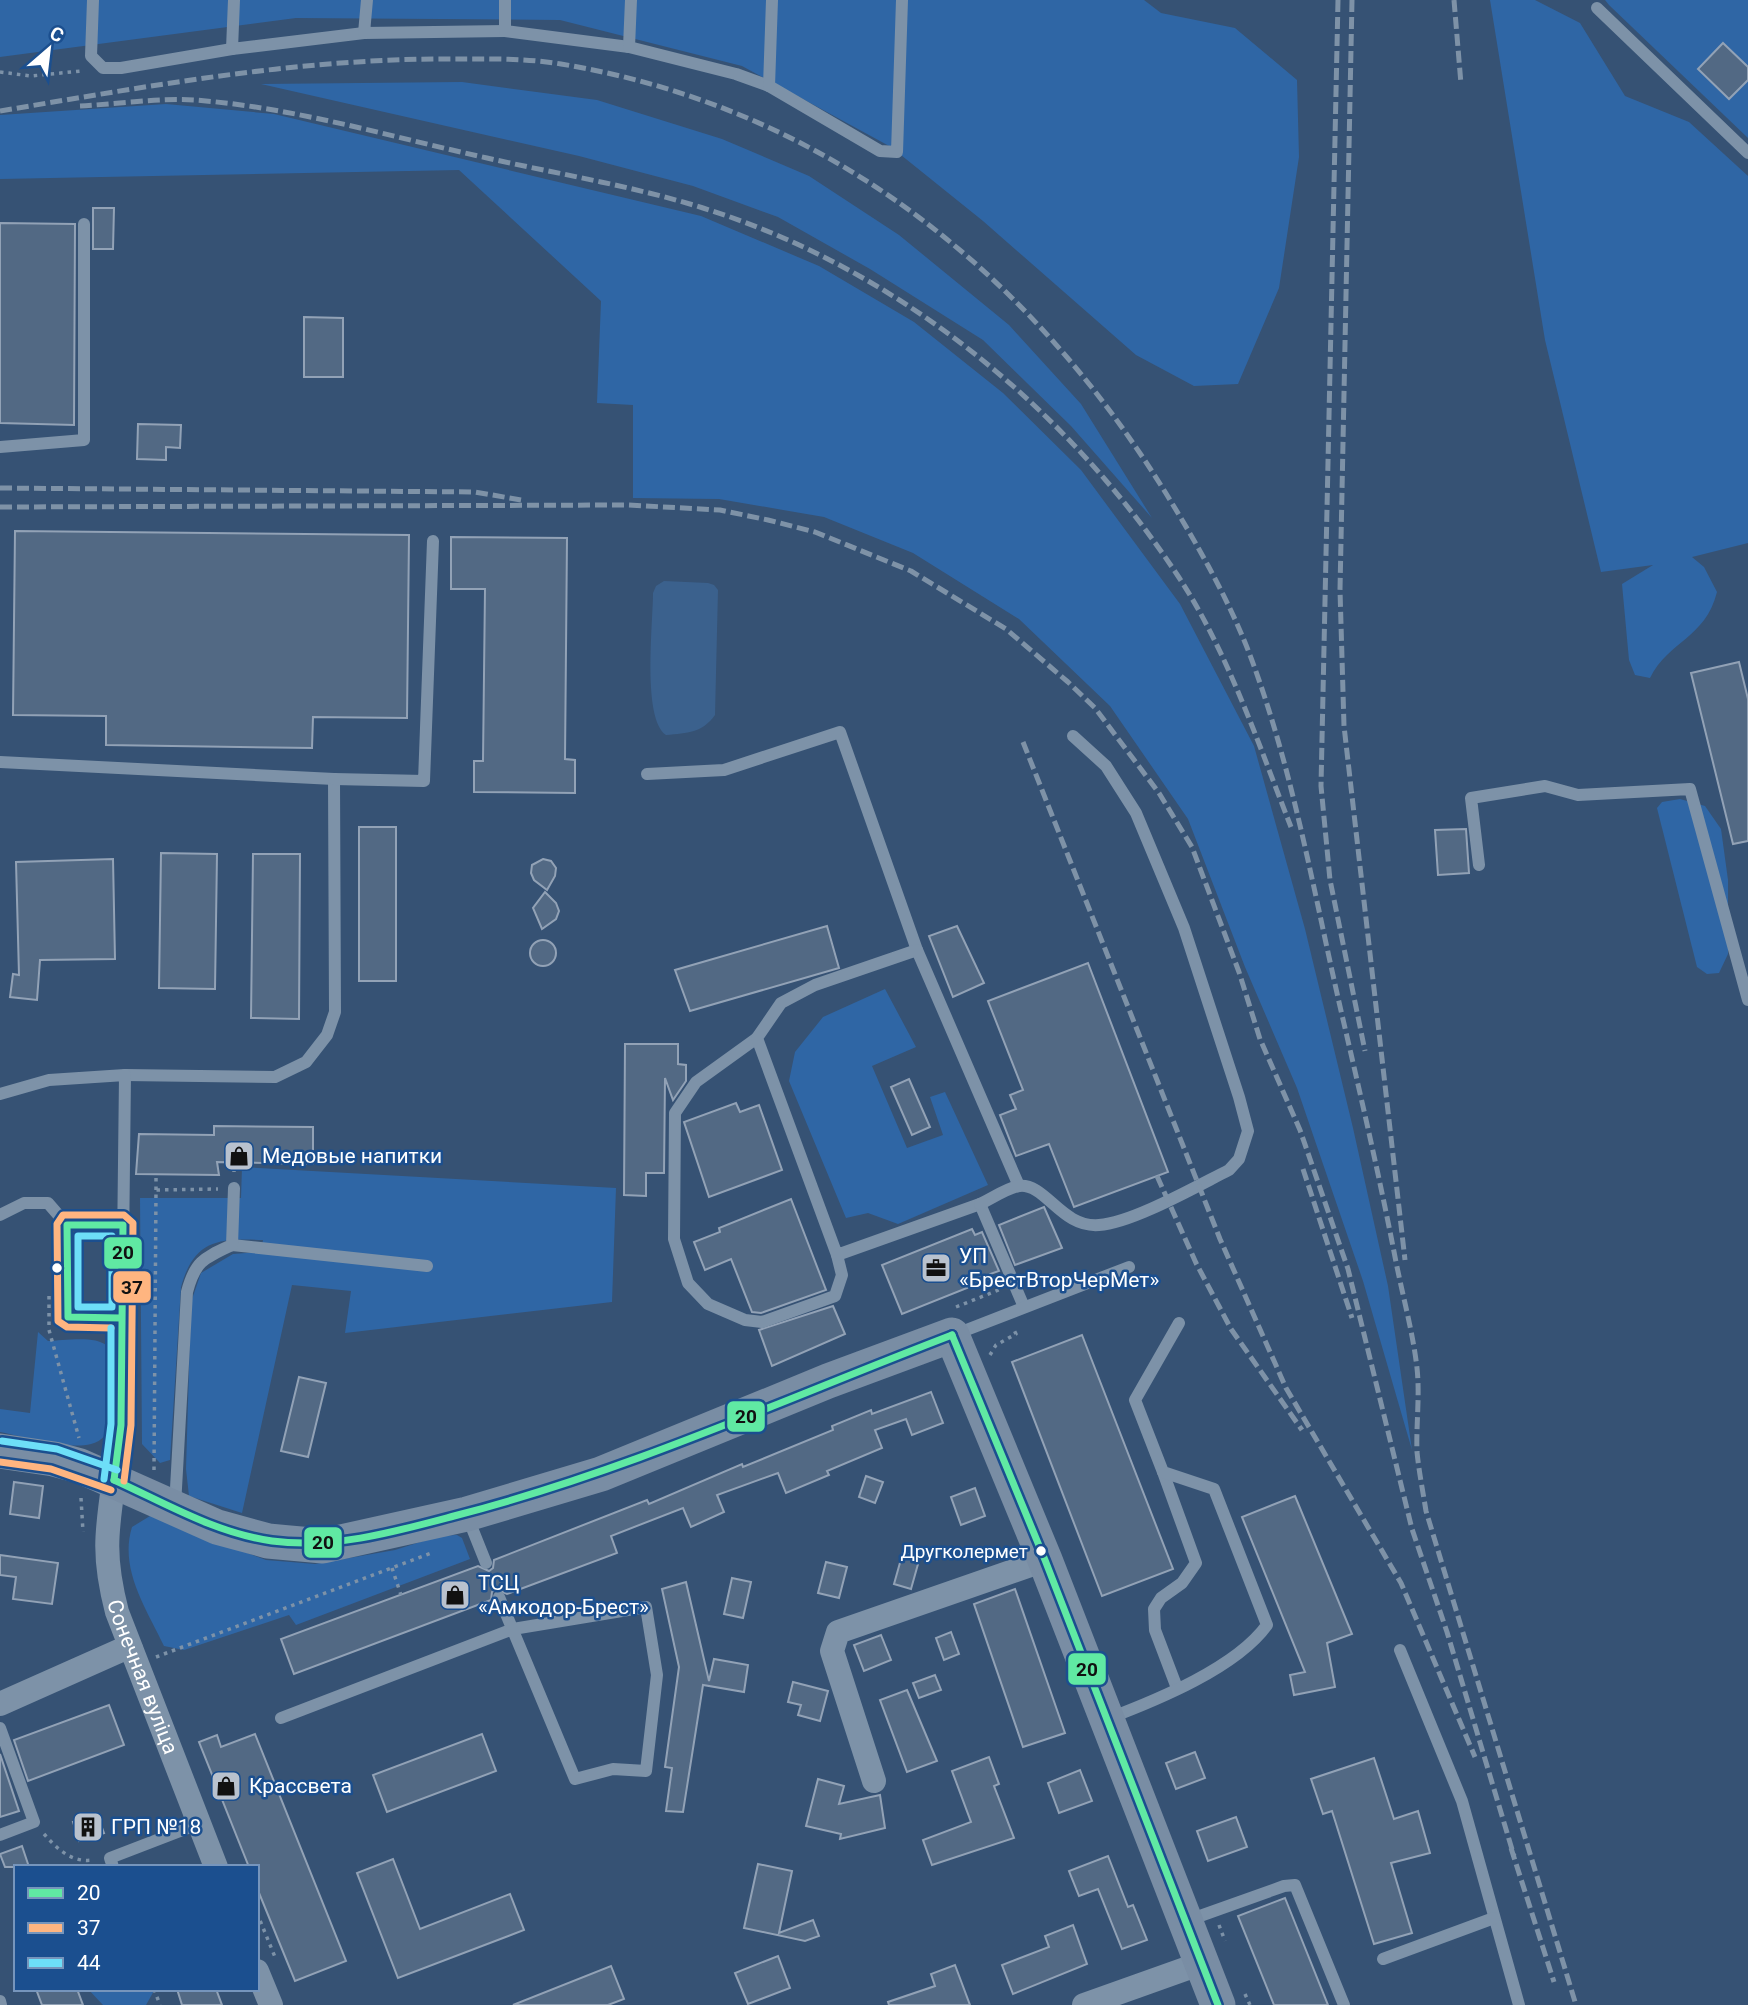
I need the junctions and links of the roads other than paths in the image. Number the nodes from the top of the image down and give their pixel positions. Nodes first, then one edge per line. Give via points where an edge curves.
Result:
1 (93, 0) edge
2 (233, 0) edge
3 (367, 0) edge
4 (505, 0) edge
5 (631, 0) edge
6 (772, 0) edge
7 (902, 0) edge
8 (1597, 8) dead end
9 (505, 31) junction
10 (364, 33) junction
11 (629, 47) junction
12 (232, 49) junction
13 (769, 86) junction
14 (1748, 153) edge
15 (85, 224) dead end
16 (0, 447) edge
17 (433, 541) dead end
18 (1073, 736) dead end
19 (0, 762) edge
20 (647, 774) dead end
21 (334, 779) junction
22 (1479, 864) dead end
23 (917, 950) junction
24 (1748, 1000) edge
25 (757, 1038) junction
26 (125, 1074) junction
27 (0, 1094) edge
28 (1018, 1186) junction
29 (234, 1188) road end
30 (980, 1204) junction
31 (0, 1215) edge
32 (67, 1225) junction
33 (123, 1225) junction
34 (232, 1245) junction
35 (837, 1255) junction
36 (427, 1266) dead end
37 (1129, 1266) dead end
38 (1024, 1307) junction
39 (121, 1318) junction
40 (1179, 1323) dead end
41 (952, 1335) junction
42 (0, 1451) edge
43 (1163, 1472) junction
44 (114, 1480) junction
45 (175, 1506) junction
46 (467, 1514) junction
47 (1045, 1560) junction
48 (486, 1563) dead end
49 (499, 1597) dead end
50 (513, 1629) junction
51 (131, 1648) junction
52 (1399, 1650) dead end
53 (1177, 1688) junction
54 (0, 1704) edge
55 (281, 1718) dead end
56 (1107, 1719) junction
57 (0, 1728) edge
58 (874, 1781) dead end
59 (200, 1826) junction
60 (0, 1835) edge
61 (112, 1862) edge
62 (215, 1865) edge
63 (1494, 1918) junction
64 (1186, 1921) junction
65 (1383, 1959) dead end
66 (1202, 1963) junction
67 (259, 1976) edge
68 (271, 2005) edge
69 (1084, 2005) edge
70 (1218, 2005) edge
71 (1344, 2005) edge
72 (1519, 2005) edge

1 - 12 lane via 91,56 103,68
2 - 12 lane
3 - 10 lane
4 - 9 lane
5 - 11 lane
6 - 13 lane
7 - 13 lane via 897,152 880,150
8 - 14 lane
9 - 10 lane
9 - 11 lane
10 - 12 lane
11 - 13 lane
15 - 16 lane via 83,440
17 - 21 lane via 424,781
18 - 28 lane via 1106,766 1136,813 1184,928 1248,1131 1239,1159 1228,1170 1098,1226 1060,1212 1036,1188
19 - 21 lane
20 - 23 lane via 724,770 840,732
21 - 26 lane via 335,1012 327,1035 306,1062 275,1077
22 - 24 lane via 1471,798 1545,786 1577,795 1690,789
23 - 25 lane via 816,985 781,1003
23 - 28 lane
25 - 35 lane
25 - 35 lane via 696,1082 675,1113 674,1239 688,1283 708,1304 761,1322 835,1296 842,1275
26 - 27 lane via 49,1080
26 - 33 lane
28 - 30 lane
29 - 34 lane
30 - 35 lane
30 - 38 lane
31 - 32 lane via 24,1203 48,1203
32 - 33 lane
32 - 39 lane via 68,1317
33 - 39 lane
34 - 36 lane
34 - 45 lane via 192,1270 187,1292
37 - 38 lane
38 - 41 lane
39 - 44 lane via 121,1425
40 - 43 lane via 1135,1400
41 - 46 street via 601,1475
41 - 47 street
42 - 44 street via 54,1459
43 - 53 lane via 1196,1563 1154,1609 1155,1630
43 - 53 lane via 1214,1489 1268,1625 1256,1640 1219,1666
44 - 45 street
44 - 51 street, Сонечная вуліца via 105,1538 109,1580
45 - 46 street via 217,1527 268,1541 323,1546
46 - 48 lane
47 - 56 street
47 - 58 street via 838,1632 832,1651
49 - 50 lane
50 - 50 lane via 575,1779 613,1769 646,1771 657,1675 646,1607
50 - 55 lane
51 - 54 street
51 - 59 street, Сонечная вуліца
52 - 63 lane via 1462,1801
53 - 56 lane
56 - 64 street
57 - 60 lane via 34,1822
59 - 61 lane
59 - 62 street, Сонечная вуліца
63 - 65 lane
63 - 72 lane
64 - 66 street
64 - 71 lane via 1295,1885
66 - 69 street
66 - 70 street
67 - 68 street

